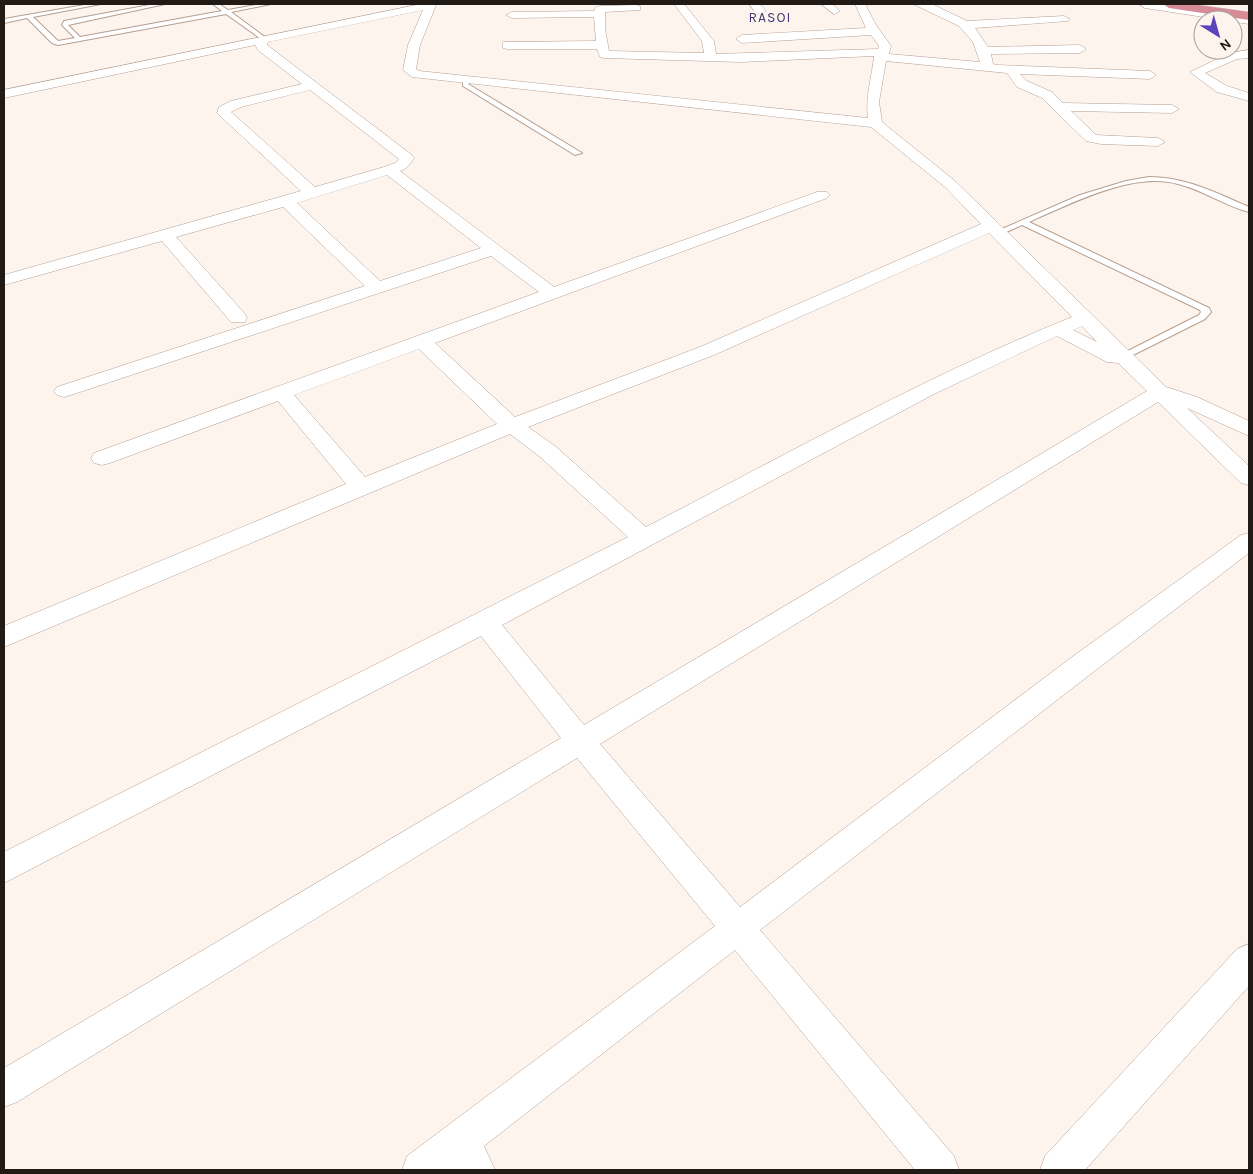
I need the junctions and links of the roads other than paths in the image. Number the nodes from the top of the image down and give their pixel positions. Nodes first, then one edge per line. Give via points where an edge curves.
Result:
1 (98, 4) edge
2 (162, 4) edge
3 (216, 4) edge
4 (268, 4) edge
5 (431, 4) edge
6 (517, 4) edge
7 (679, 4) edge
8 (860, 4) edge
9 (918, 4) edge
10 (1145, 4) edge
11 (1169, 4) edge
12 (1223, 4) edge
13 (252, 5) edge
14 (636, 8) dead end
15 (1249, 8) edge
16 (829, 11) edge
17 (227, 12) junction
18 (598, 14) junction
19 (512, 15) junction
20 (28, 16) junction
21 (1249, 16) edge
22 (866, 17) junction
23 (1064, 19) dead end
24 (1249, 20) edge
25 (4, 21) edge
26 (965, 25) junction
27 (874, 31) junction
28 (79, 39) junction
29 (264, 39) junction
30 (742, 39) dead end
31 (601, 45) junction
32 (1080, 49) dead end
33 (984, 51) junction
34 (882, 54) junction
35 (1249, 54) edge
36 (711, 58) junction
37 (988, 66) junction
38 (1011, 70) junction
39 (1150, 75) dead end
40 (470, 79) junction
41 (311, 86) junction
42 (4, 94) edge
43 (1249, 97) edge
44 (1059, 107) junction
45 (1172, 109) dead end
46 (875, 122) junction
47 (1158, 142) dead end
48 (578, 153) dead end
49 (389, 170) junction
50 (312, 193) junction
51 (822, 195) dead end
52 (286, 201) junction
53 (1249, 210) edge
54 (1022, 222) junction
55 (996, 228) junction
56 (166, 235) junction
57 (494, 250) junction
58 (4, 280) edge
59 (378, 288) junction
60 (551, 292) junction
61 (238, 318) dead end
62 (1085, 318) junction
63 (1057, 328) junction
64 (421, 340) junction
65 (1130, 363) junction
66 (64, 391) dead end
67 (281, 392) junction
68 (1160, 392) junction
69 (512, 425) junction
70 (1249, 430) edge
71 (1241, 455) edge
72 (102, 458) dead end
73 (1249, 478) edge
74 (361, 487) junction
75 (645, 539) junction
76 (1249, 541) edge
77 (485, 622) junction
78 (4, 638) edge
79 (581, 742) junction
80 (4, 868) edge
81 (738, 928) junction
82 (1249, 961) edge
83 (4, 1089) edge
84 (468, 1156) edge
85 (421, 1170) edge
86 (940, 1170) edge
87 (1059, 1170) edge

1 - 20 lane
2 - 28 lane via 64,24
3 - 17 lane
4 - 13 lane
5 - 29 street
5 - 40 street via 414,45 409,70 416,74
6 - 19 street
7 - 36 street via 708,41
8 - 22 street
9 - 26 street via 945,11
10 - 24 street
11 - 21 highway
12 - 15 highway
13 - 17 lane
14 - 18 street via 602,8
16 - 22 street via 848,17
17 - 28 lane
17 - 29 lane
18 - 19 street
18 - 31 street
19 - 31 street via 506,50
20 - 25 lane
20 - 28 lane via 54,42
22 - 27 street
23 - 26 street
26 - 33 street
27 - 30 street
27 - 34 street via 882,40
29 - 41 street via 263,48
29 - 42 street
31 - 36 street via 603,53 608,56
32 - 33 street
33 - 37 street
34 - 36 street
34 - 37 street
34 - 46 street via 872,102
35 - 43 street via 1234,56 1196,72 1222,89
37 - 38 street
38 - 39 street
38 - 44 street via 1022,84 1047,95
40 - 46 street via 498,78 834,120
40 - 48 lane via 465,85
41 - 49 street via 407,158
41 - 50 street via 236,104 224,113
44 - 45 street
44 - 47 street via 1096,140
46 - 55 street via 950,184
49 - 50 street
49 - 57 street
50 - 52 street
51 - 60 street
52 - 56 street
52 - 59 street
53 - 54 lane via 1182,183 1151,178 1095,193
54 - 55 lane
54 - 65 lane via 1204,308 1206,312 1202,317
55 - 62 street
55 - 69 street via 707,351
56 - 58 street
56 - 61 street
57 - 59 street
57 - 60 street
59 - 66 street
60 - 64 street
62 - 63 street
62 - 65 street
63 - 65 street
63 - 75 street via 926,390
64 - 67 street
64 - 69 street
65 - 68 street
67 - 72 street
67 - 74 street
68 - 70 street via 1190,401
68 - 71 street
68 - 79 street
69 - 74 street
69 - 75 street via 547,451
71 - 73 street
74 - 78 street
75 - 77 street
76 - 81 street
77 - 79 street
77 - 80 street
79 - 81 street
79 - 83 street
81 - 84 street
81 - 86 street
82 - 87 street
84 - 85 street

